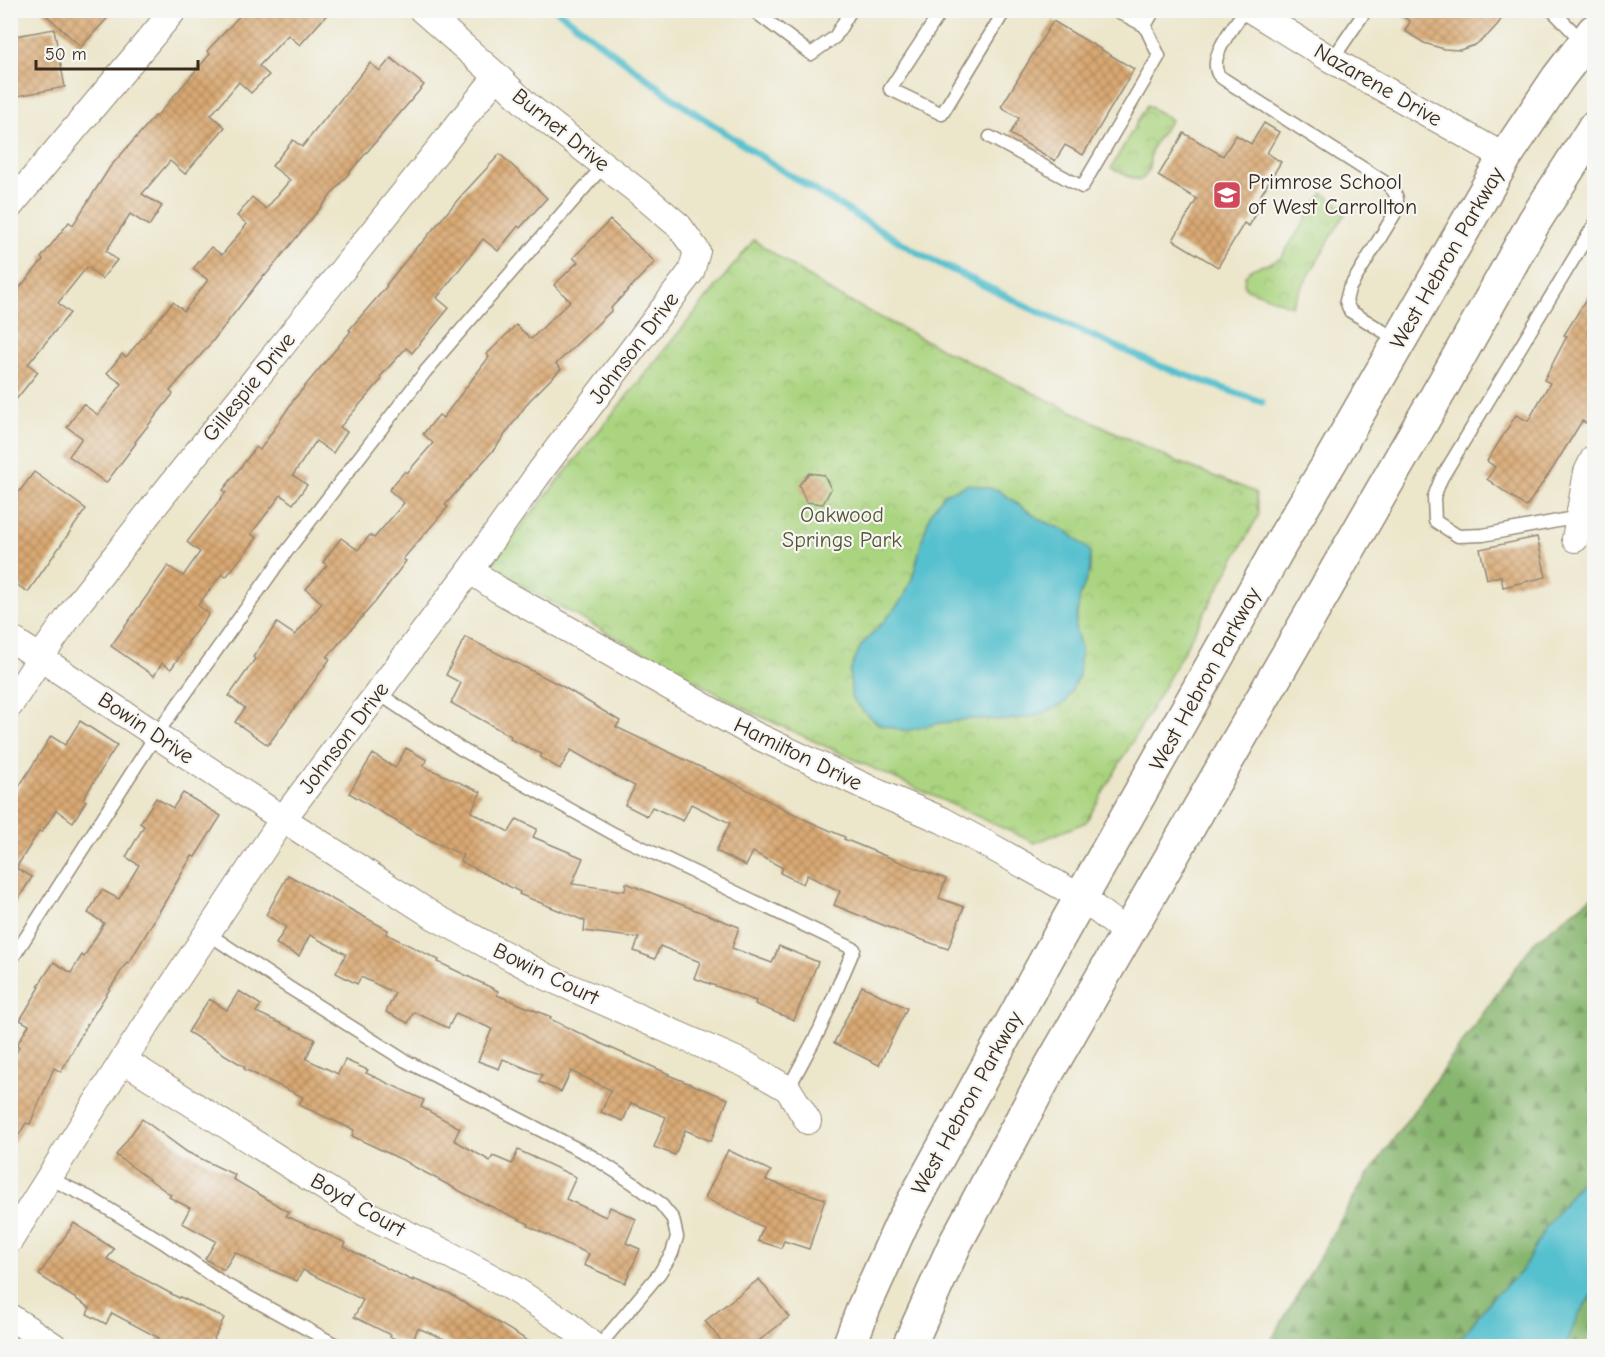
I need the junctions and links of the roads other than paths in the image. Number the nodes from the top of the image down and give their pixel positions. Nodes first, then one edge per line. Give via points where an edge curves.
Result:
1 (174, 10) edge
2 (422, 10) edge
3 (753, 10) edge
4 (851, 10) edge
5 (942, 10) edge
6 (1005, 10) edge
7 (1115, 10) edge
8 (1154, 10) edge
9 (1245, 10) edge
10 (1251, 10) edge
11 (1366, 10) edge
12 (1552, 10) edge
13 (1145, 26) junction
14 (1589, 37) edge
15 (1332, 60) junction
16 (497, 76) junction
17 (1594, 128) edge
18 (990, 137) dead end
19 (1505, 157) junction
20 (604, 165) junction
21 (10, 206) edge
22 (1594, 225) edge
23 (697, 251) joint
24 (1400, 341) junction
25 (1594, 458) edge
26 (1577, 528) joint
27 (470, 570) junction
28 (10, 638) edge
29 (40, 658) junction
30 (378, 693) junction
31 (10, 705) edge
32 (156, 735) junction
33 (283, 819) junction
34 (1082, 898) junction
35 (207, 933) junction
36 (1127, 933) junction
37 (10, 962) edge
38 (123, 1060) junction
39 (788, 1089) junction
40 (808, 1121) dead end
41 (49, 1178) junction
42 (10, 1240) edge
43 (10, 1317) edge
44 (54, 1347) edge
45 (338, 1347) edge
46 (593, 1347) edge
47 (599, 1347) edge
48 (849, 1347) edge
49 (909, 1347) edge

1 - 21 street
2 - 16 street, Burnet Drive
3 - 4 lane via 811,54 835,37
5 - 6 lane via 890,89 942,114
7 - 13 lane
8 - 13 lane
9 - 24 lane via 1217,53 1218,74 1396,192 1394,215 1349,289 1346,301 1350,311
10 - 15 street, Nazarene Drive
11 - 15 lane
12 - 14 lane
13 - 18 lane via 1159,56 1082,187
14 - 19 main road, West Hebron Parkway
15 - 19 street, Nazarene Drive
16 - 20 street, Burnet Drive via 527,105
16 - 29 street, Gillespie Drive via 163,495
17 - 36 main road via 1534,222
19 - 24 main road, West Hebron Parkway
20 - 23 street, Burnet Drive via 679,226
20 - 32 lane via 425,372 287,551
22 - 26 lane via 1441,479 1434,498 1435,521 1458,536
23 - 27 street, Johnson Drive via 691,272
24 - 34 main road, West Hebron Parkway via 1284,538
25 - 26 street via 1587,472
27 - 30 street, Johnson Drive
27 - 34 street, Hamilton Drive via 753,734 942,820
28 - 29 street, Bowin Drive
29 - 31 street, Gillespie Drive
29 - 32 street, Bowin Drive
30 - 33 street, Johnson Drive
30 - 39 lane via 461,749 614,834 854,949 820,1029
32 - 33 street, Bowin Drive
32 - 37 lane
33 - 35 street, Johnson Drive
33 - 39 street, Bowin Court via 435,917 547,977 745,1064
34 - 36 street, Hamilton Drive
34 - 48 main road, West Hebron Parkway via 902,1223
35 - 38 street, Johnson Drive
35 - 47 lane via 404,1060 593,1157 660,1203 673,1219 677,1237 672,1253
36 - 49 main road via 1042,1080 960,1234
38 - 41 street, Johnson Drive
38 - 46 street, Boyd Court via 365,1213 515,1290 566,1323
39 - 40 street, Bowin Court
41 - 42 street, Johnson Drive
41 - 45 lane via 92,1199 221,1282
43 - 44 street

